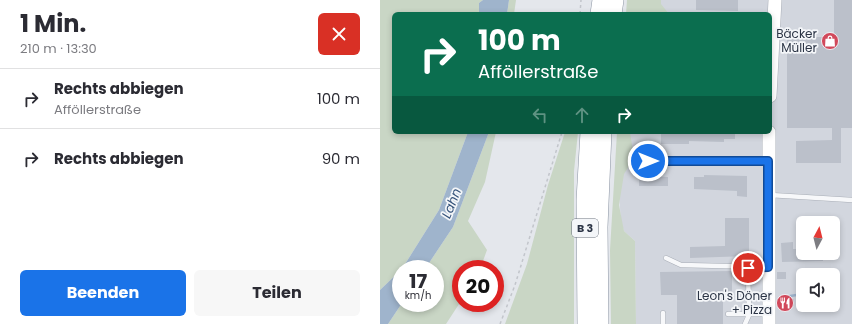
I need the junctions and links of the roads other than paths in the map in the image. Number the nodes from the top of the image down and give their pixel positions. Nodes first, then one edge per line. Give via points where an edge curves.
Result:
1 (600, 0) edge
2 (615, 0) edge
3 (776, 0) edge
4 (599, 12) edge
5 (613, 12) edge
6 (772, 64) edge
7 (589, 134) edge
8 (603, 134) edge
9 (769, 134) edge
10 (648, 161) dead end
11 (768, 161) junction
12 (768, 195) junction
13 (852, 200) edge
14 (666, 258) dead end
15 (768, 267) junction
16 (748, 268) junction
17 (663, 313) dead end
18 (728, 314) dead end
19 (749, 315) junction
20 (769, 319) edge
21 (586, 324) edge
22 (600, 324) edge
23 (663, 324) edge
24 (745, 324) edge

1 - 4 highway
2 - 5 highway
3 - 6 main road
7 - 21 highway, B 3 via 585,200
8 - 22 highway, B 3 via 599,227
9 - 11 main road
10 - 11 lane
11 - 12 main road
12 - 13 lane
12 - 15 main road
14 - 16 lane via 681,265
15 - 16 lane
15 - 20 main road
16 - 19 lane
17 - 23 lane
18 - 19 lane
19 - 20 lane
19 - 24 lane

